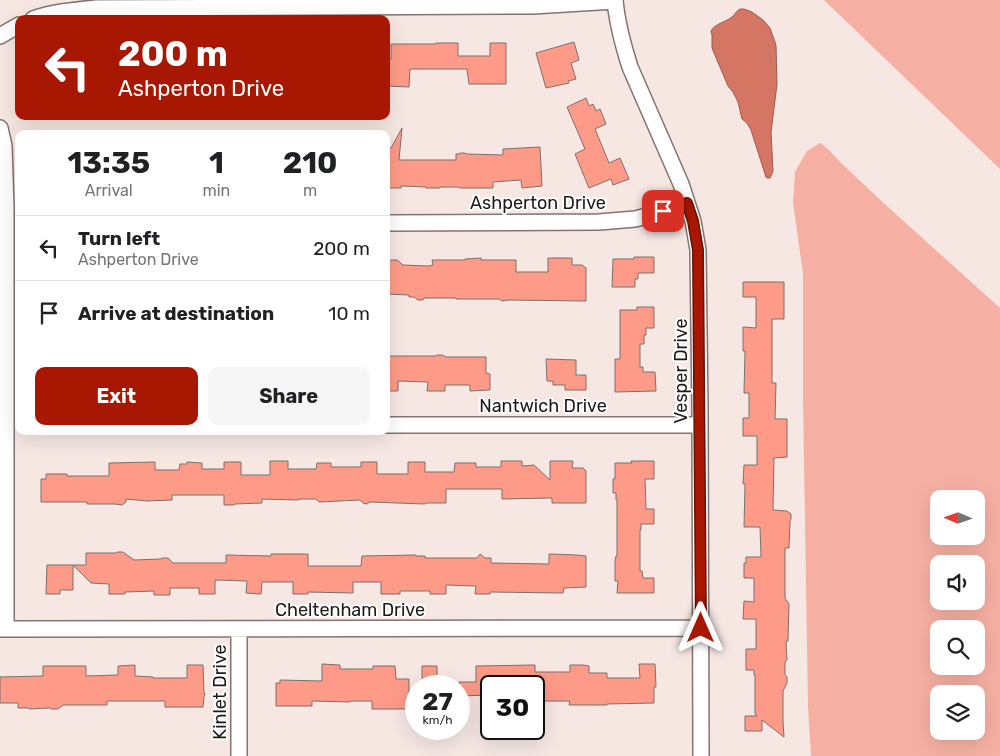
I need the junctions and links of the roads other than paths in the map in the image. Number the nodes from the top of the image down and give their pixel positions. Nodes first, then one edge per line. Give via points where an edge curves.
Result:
1 (615, 0) edge
2 (47, 15) edge
3 (15, 27) edge
4 (0, 36) edge
5 (0, 128) edge
6 (687, 203) junction
7 (390, 223) edge
8 (12, 224) edge
9 (390, 425) edge
10 (700, 425) junction
11 (12, 426) edge
12 (701, 628) junction
13 (3, 629) edge
14 (239, 629) junction
15 (239, 756) edge
16 (701, 756) edge

1 - 2 street via 532,6 96,8
1 - 6 street, Vesper Drive via 630,67
3 - 4 street
5 - 8 street
6 - 7 street, Ashperton Drive via 619,221
6 - 10 street, Vesper Drive via 699,263
8 - 11 street
9 - 10 street, Nantwich Drive
10 - 12 street, Vesper Drive
11 - 13 street
12 - 14 street, Cheltenham Drive
12 - 16 street, Vesper Drive
13 - 14 street, Cheltenham Drive
14 - 15 street, Kinlet Drive

